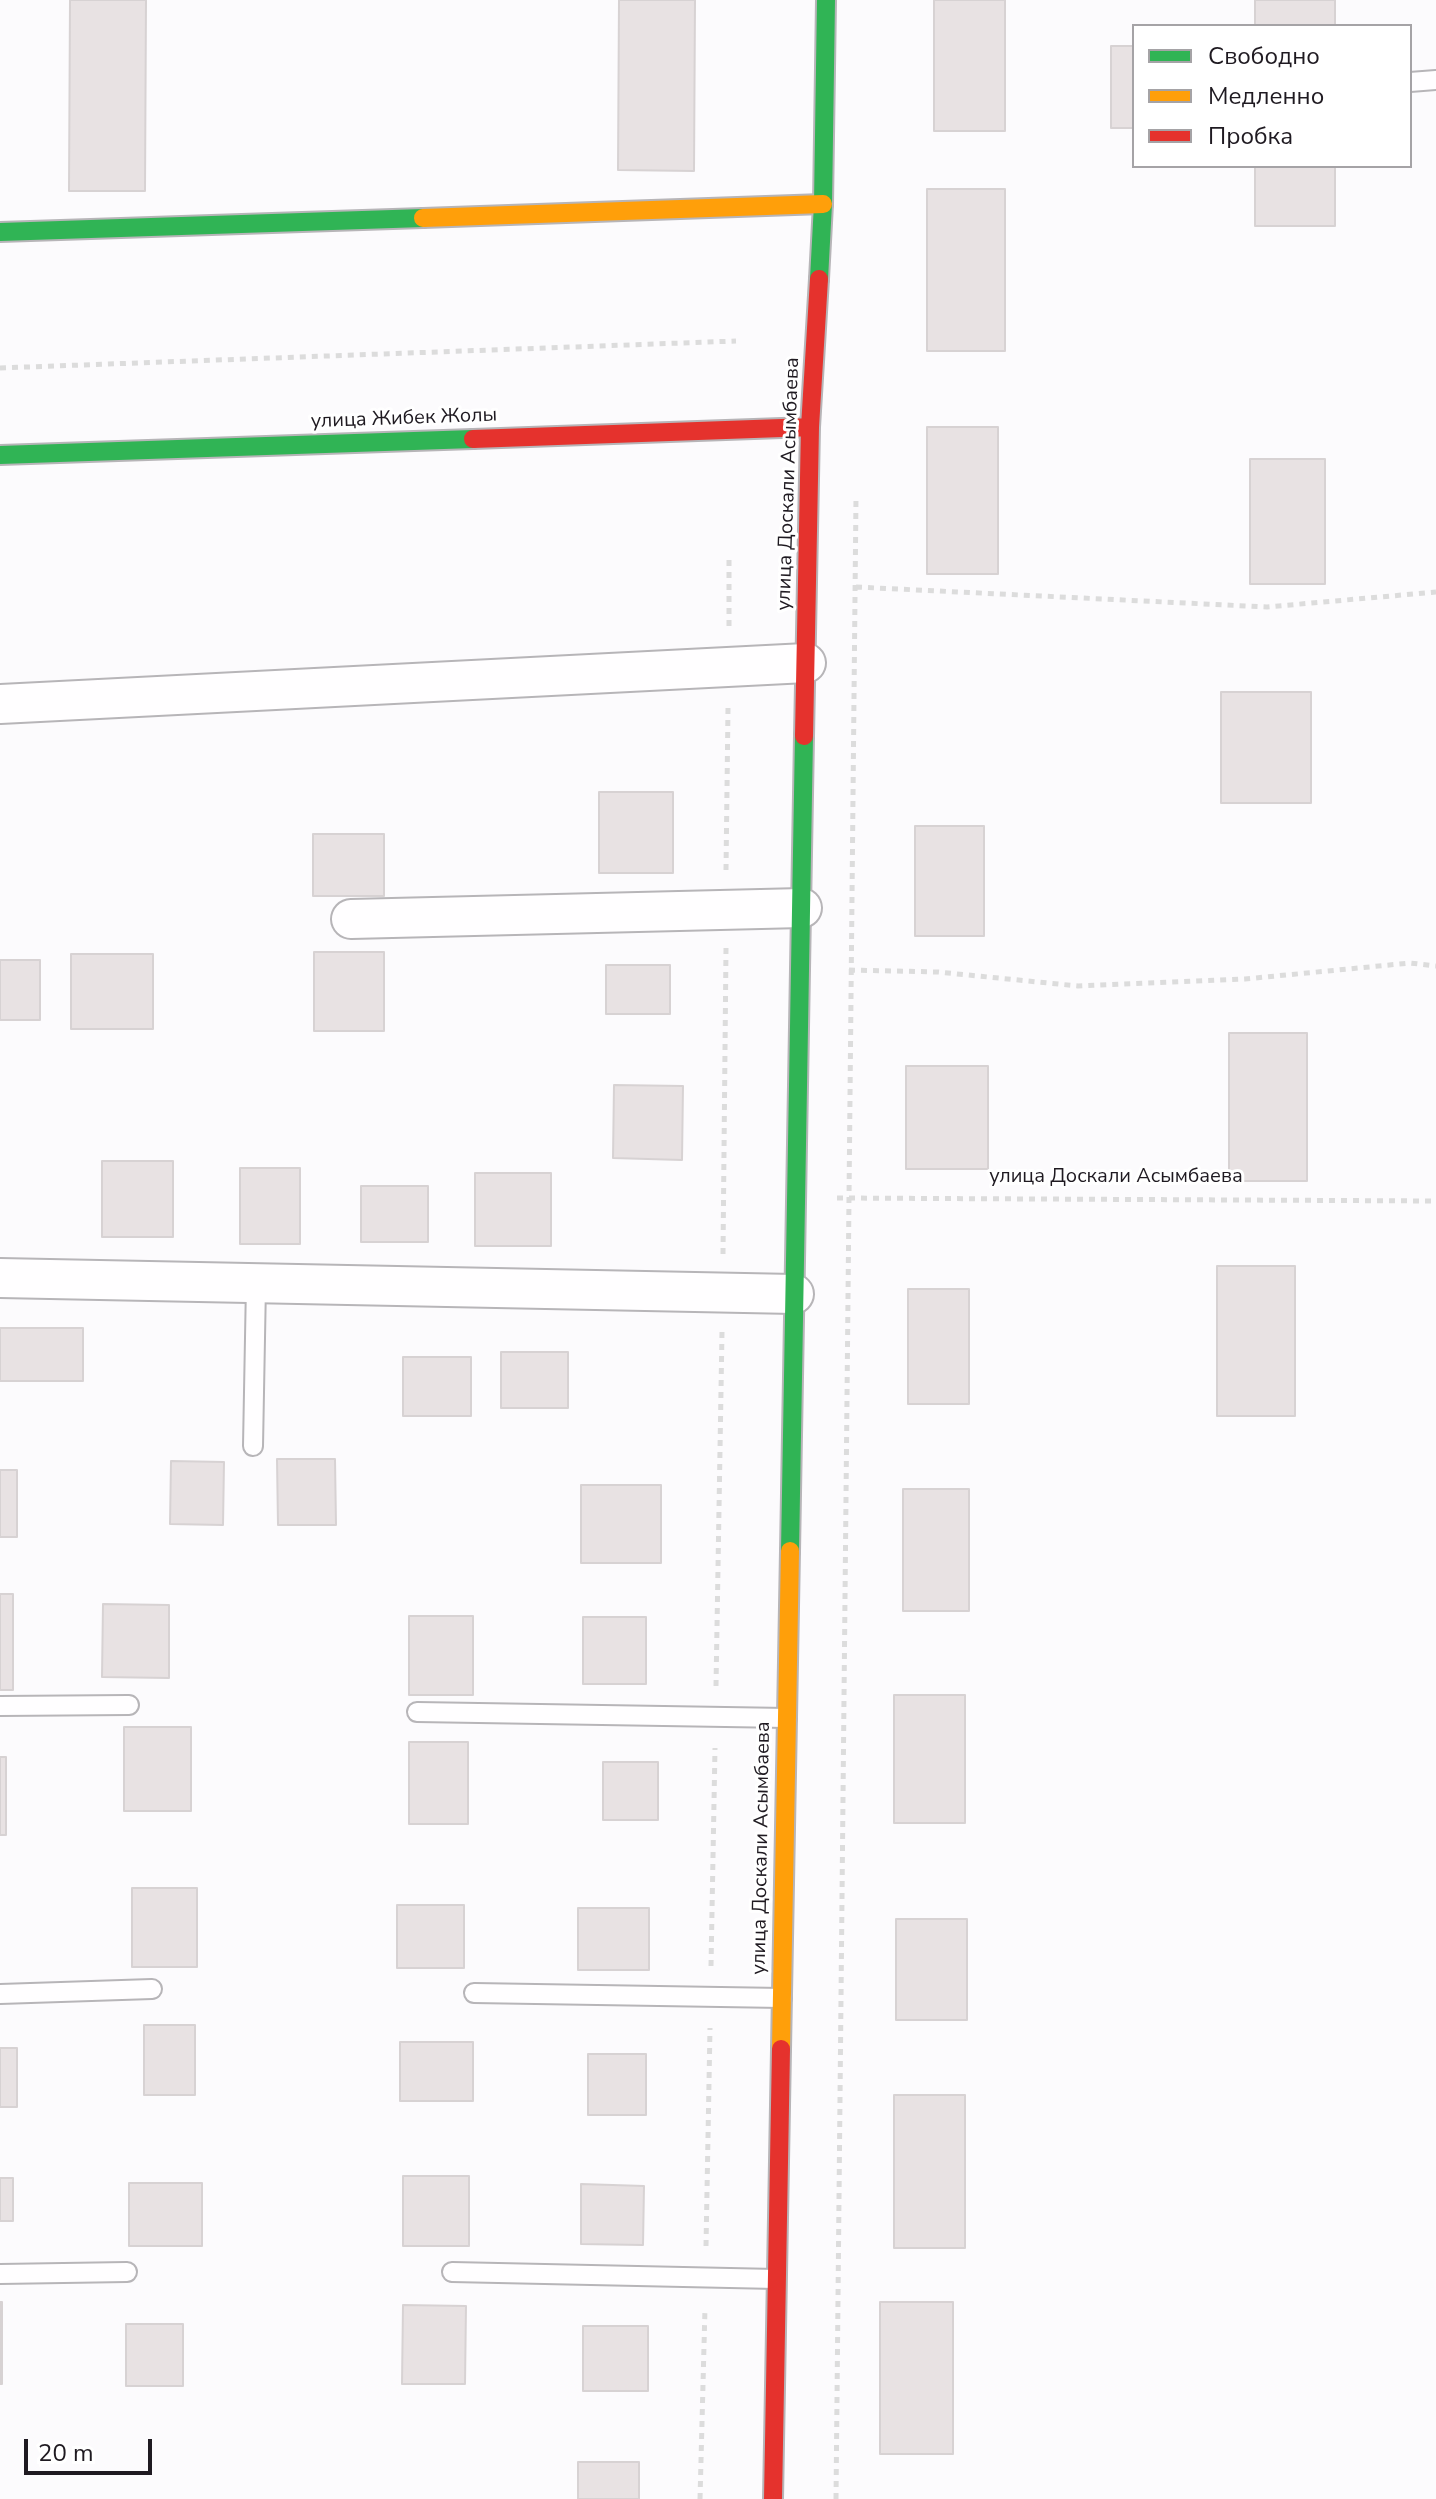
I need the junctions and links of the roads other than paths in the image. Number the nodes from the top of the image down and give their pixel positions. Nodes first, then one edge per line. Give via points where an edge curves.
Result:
1 (826, 0) edge
2 (1436, 80) edge
3 (1412, 82) edge
4 (823, 204) junction
5 (0, 232) edge
6 (810, 427) junction
7 (0, 455) edge
8 (806, 663) junction
9 (0, 704) edge
10 (802, 908) junction
11 (351, 919) dead end
12 (0, 1278) edge
13 (256, 1284) junction
14 (794, 1294) junction
15 (253, 1446) dead end
16 (129, 1705) dead end
17 (0, 1706) edge
18 (417, 1712) dead end
19 (787, 1718) junction
20 (152, 1989) dead end
21 (474, 1993) dead end
22 (0, 1994) edge
23 (782, 1998) junction
24 (127, 2272) dead end
25 (452, 2272) dead end
26 (0, 2274) edge
27 (776, 2279) junction
28 (773, 2499) edge

1 - 4 street, улица Доскали Асымбаева
2 - 3 lane
4 - 5 street
4 - 6 street, улица Доскали Асымбаева
6 - 7 street, улица Жибек Жолы
6 - 8 street, улица Доскали Асымбаева
8 - 9 street
8 - 10 street, улица Доскали Асымбаева
10 - 11 street
10 - 14 street, улица Доскали Асымбаева
12 - 13 street
13 - 14 street
13 - 15 lane
14 - 19 street, улица Доскали Асымбаева
16 - 17 lane
18 - 19 lane
19 - 23 street, улица Доскали Асымбаева
20 - 22 lane
21 - 23 lane
23 - 27 street, улица Доскали Асымбаева
24 - 26 lane
25 - 27 lane
27 - 28 street, улица Доскали Асымбаева

